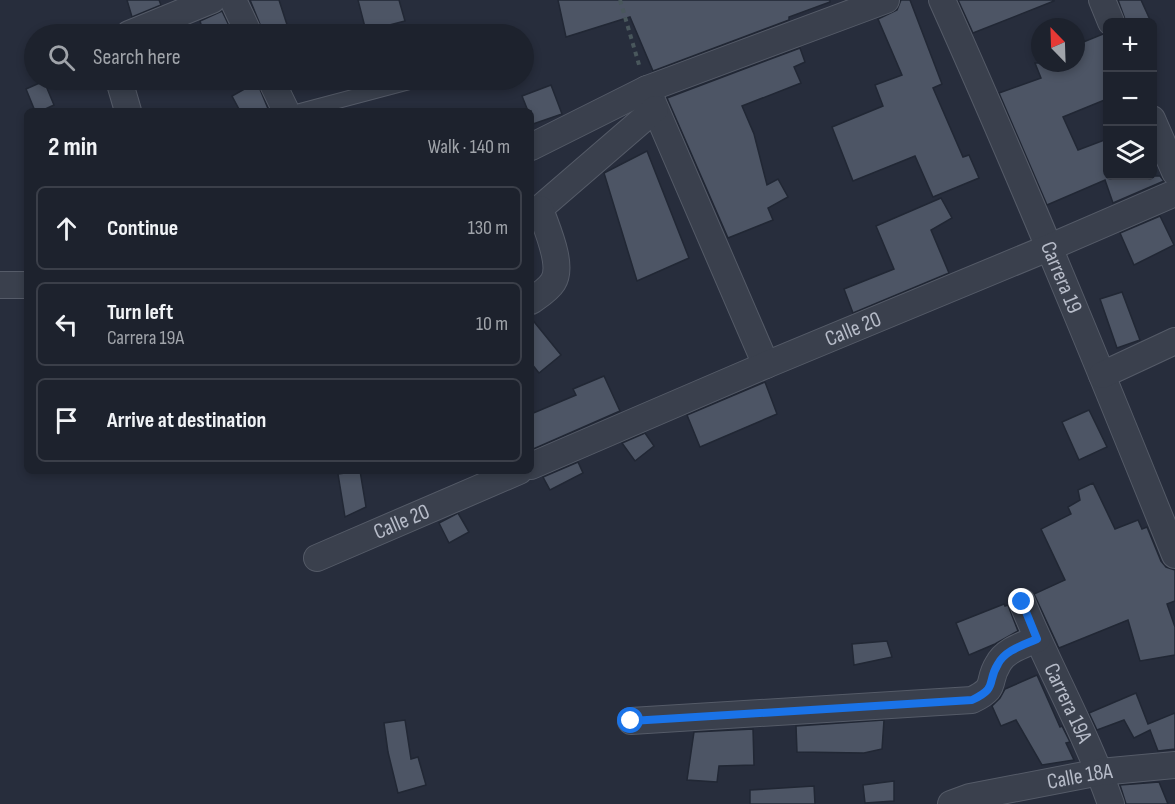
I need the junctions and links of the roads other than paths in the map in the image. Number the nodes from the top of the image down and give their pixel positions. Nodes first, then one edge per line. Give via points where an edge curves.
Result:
1 (212, 0) edge
2 (233, 0) edge
3 (886, 0) edge
4 (942, 0) edge
5 (1101, 0) edge
6 (1109, 18) edge
7 (153, 24) edge
8 (244, 24) edge
9 (121, 90) edge
10 (276, 90) edge
11 (379, 90) edge
12 (651, 99) junction
13 (127, 108) edge
14 (285, 108) edge
15 (311, 108) edge
16 (1155, 126) edge
17 (534, 146) edge
18 (1175, 172) edge
19 (1175, 193) edge
20 (535, 212) edge
21 (1048, 248) junction
22 (0, 285) edge
23 (24, 285) edge
24 (534, 299) edge
25 (1175, 341) edge
26 (766, 364) junction
27 (1102, 375) junction
28 (534, 465) edge
29 (512, 474) edge
30 (1175, 555) edge
31 (317, 558) dead end
32 (1022, 602) dead end
33 (1037, 639) junction
34 (631, 721) dead end
35 (1175, 765) edge
36 (1100, 771) junction
37 (964, 802) edge
38 (1111, 804) edge

1 - 7 street
2 - 8 street
3 - 12 street
4 - 21 street, Carrera 19
5 - 6 street
9 - 13 street
10 - 14 street
11 - 15 lane
12 - 17 street
12 - 20 street
12 - 26 street
16 - 18 street
19 - 21 street, Calle 20
20 - 24 street via 557,272 552,284
21 - 26 street, Calle 20
21 - 27 street, Carrera 19
22 - 23 street
25 - 27 street
26 - 28 street, Calle 20
27 - 30 street, Carrera 19
29 - 31 street, Calle 20
32 - 33 street, Carrera 19A
33 - 34 street via 1005,654 986,693 972,700
33 - 36 street, Carrera 19A
35 - 36 street, Calle 18A
36 - 37 street, Calle 18A
36 - 38 street, Carrera 19A

